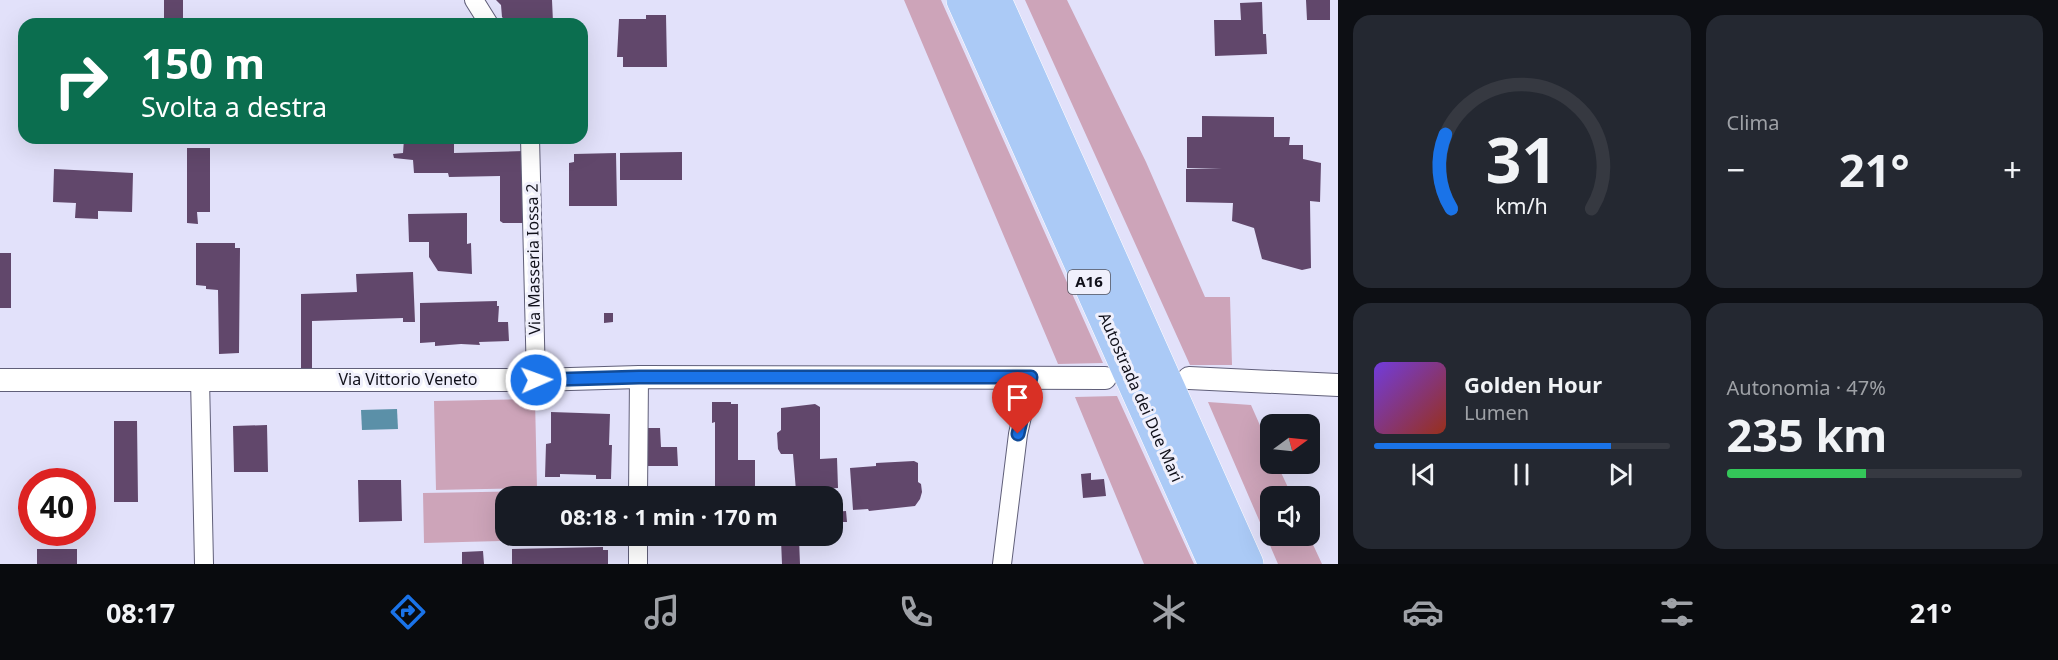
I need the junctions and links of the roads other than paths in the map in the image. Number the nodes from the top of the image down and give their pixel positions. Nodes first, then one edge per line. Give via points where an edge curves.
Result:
1 (474, 0) edge
2 (963, 0) edge
3 (995, 0) edge
4 (485, 18) edge
5 (530, 144) edge
6 (639, 377) junction
7 (1031, 377) junction
8 (1105, 378) dead end
9 (1189, 378) dead end
10 (200, 379) junction
11 (0, 380) edge
12 (536, 380) junction
13 (1338, 383) edge
14 (638, 486) edge
15 (638, 546) edge
16 (204, 564) edge
17 (638, 564) edge
18 (1002, 564) edge
19 (1215, 564) edge
20 (1247, 564) edge

1 - 4 street
2 - 19 highway, Autostrada dei Due Mari / A16
3 - 20 highway, Autostrada dei Due Mari / A16
5 - 12 street, Via Masseria Iossa 2
6 - 7 street, Via Vittorio Veneto
6 - 12 street, Via Vittorio Veneto
6 - 14 street
7 - 8 street, Via Vittorio Veneto
7 - 18 street via 1018,434
9 - 13 street
10 - 11 street, Via Vittorio Veneto
10 - 12 street, Via Vittorio Veneto
10 - 16 street
15 - 17 street

